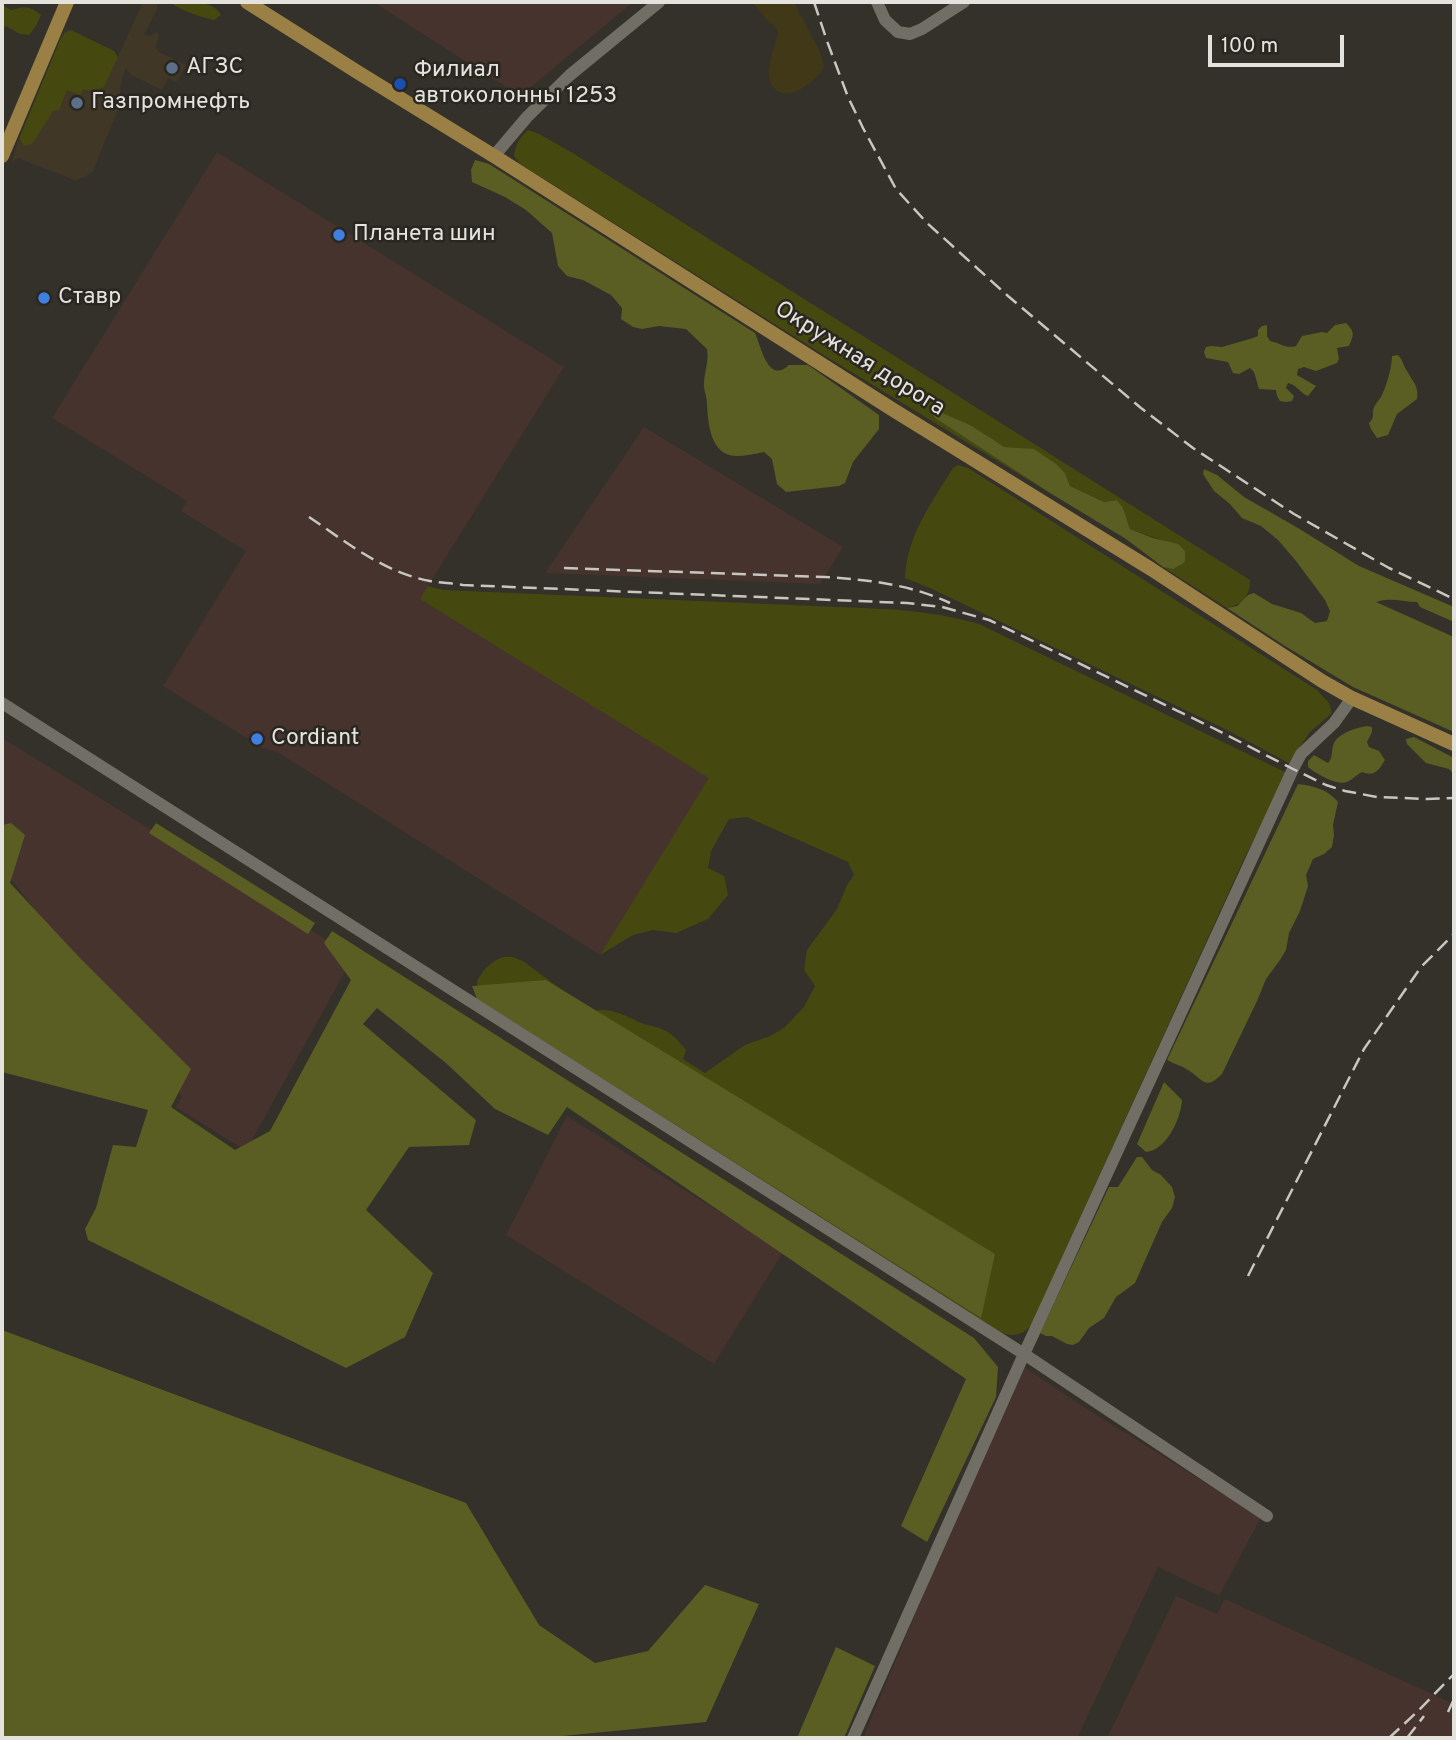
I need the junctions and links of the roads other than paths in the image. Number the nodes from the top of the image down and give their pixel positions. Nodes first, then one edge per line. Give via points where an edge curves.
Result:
1 (67, 2) edge
2 (247, 2) edge
3 (659, 2) edge
4 (877, 2) edge
5 (964, 2) edge
6 (2, 156) edge
7 (494, 156) junction
8 (1352, 698) junction
9 (2, 703) edge
10 (1454, 744) edge
11 (1024, 1354) junction
12 (1267, 1516) dead end
13 (853, 1738) edge

1 - 6 main road
2 - 7 main road, Окружная дорога
3 - 7 street via 570,75
4 - 5 street via 885,20 898,32 910,34
7 - 8 main road, Окружная дорога
8 - 10 main road, Окружная дорога
8 - 11 street via 1293,769
9 - 11 street
11 - 12 street
11 - 13 street

